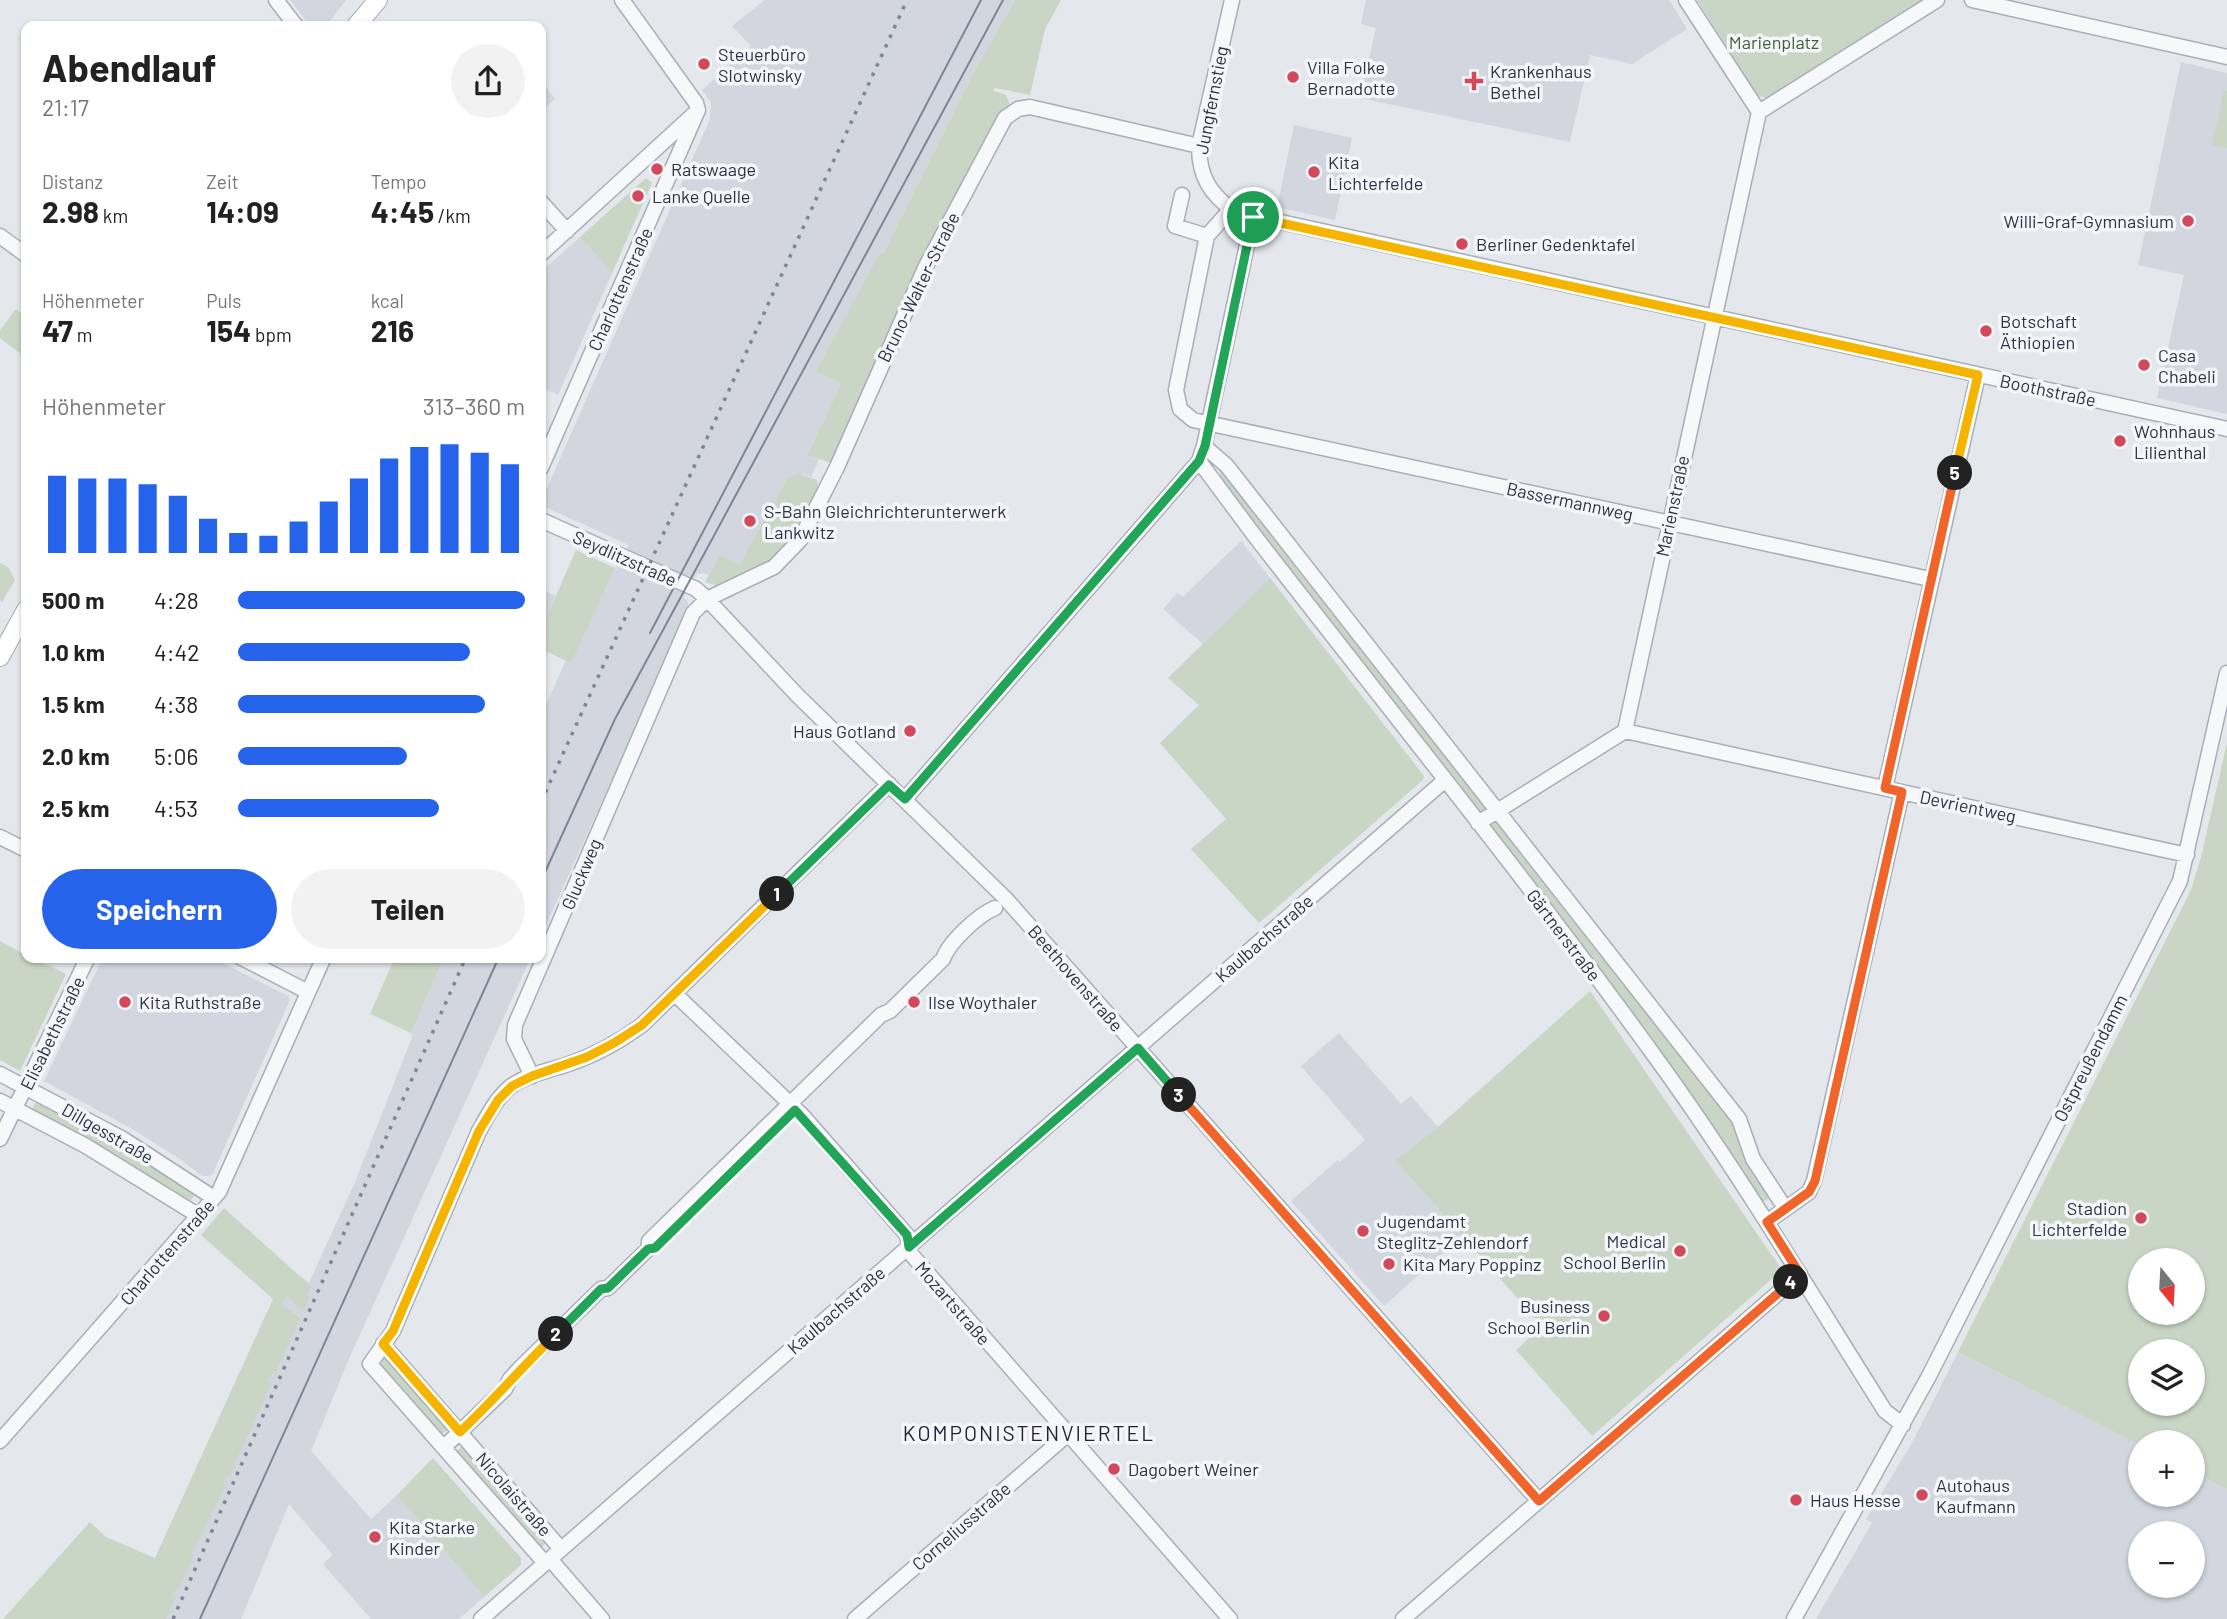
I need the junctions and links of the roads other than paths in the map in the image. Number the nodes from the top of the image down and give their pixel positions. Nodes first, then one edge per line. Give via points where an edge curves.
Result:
1 (276, 0) edge
2 (378, 0) edge
3 (622, 0) edge
4 (1232, 0) edge
5 (1686, 0) edge
6 (1937, 0) edge
7 (1972, 0) edge
8 (292, 21) edge
9 (360, 21) edge
10 (2227, 57) edge
11 (698, 110) junction
12 (1759, 112) junction
13 (1199, 146) junction
14 (1182, 195) dead end
15 (546, 208) edge
16 (1231, 209) junction
17 (1253, 217) junction
18 (567, 231) junction
19 (0, 236) edge
20 (1208, 236) junction
21 (546, 250) edge
22 (21, 251) edge
23 (1714, 317) junction
24 (1978, 375) junction
25 (1209, 422) junction
26 (2227, 429) edge
27 (1205, 446) junction
28 (546, 457) edge
29 (1199, 461) junction
30 (546, 522) edge
31 (1669, 522) junction
32 (1930, 579) junction
33 (707, 599) junction
34 (21, 619) edge
35 (0, 657) edge
36 (2227, 673) edge
37 (1625, 731) junction
38 (1444, 781) junction
39 (889, 785) junction
40 (1885, 788) junction
41 (1902, 792) junction
42 (905, 799) junction
43 (1497, 810) junction
44 (1478, 823) junction
45 (0, 837) edge
46 (21, 848) edge
47 (2187, 855) junction
48 (1000, 903) junction
49 (546, 953) edge
50 (85, 963) edge
51 (252, 963) edge
52 (321, 963) edge
53 (542, 963) edge
54 (308, 992) junction
55 (675, 994) junction
56 (1138, 1048) junction
57 (0, 1074) edge
58 (532, 1076) junction
59 (26, 1087) junction
60 (0, 1101) edge
61 (792, 1107) junction
62 (15, 1109) junction
63 (0, 1139) edge
64 (214, 1198) junction
65 (1785, 1208) junction
66 (199, 1216) junction
67 (1767, 1222) junction
68 (909, 1247) junction
69 (1800, 1274) junction
70 (383, 1344) junction
71 (1903, 1425) junction
72 (460, 1432) junction
73 (1068, 1434) junction
74 (0, 1441) edge
75 (444, 1447) junction
76 (1539, 1501) junction
77 (552, 1557) junction
78 (481, 1619) edge
79 (602, 1619) edge
80 (855, 1619) edge
81 (1230, 1619) edge
82 (1403, 1619) edge
83 (1794, 1619) edge

1 - 8 street
2 - 9 main road
3 - 11 street
4 - 13 street, Jungfernstieg
5 - 12 street
6 - 12 street
7 - 10 street
11 - 18 street
11 - 28 street, Charlottenstraße
12 - 23 street, Marienstraße
13 - 16 street, Jungfernstieg via 1199,165 1206,182
13 - 33 street, Bruno-Walter-Straße via 1030,107 1018,108 1005,118 925,268 800,540 763,574
14 - 20 street via 1175,226
15 - 18 street
16 - 17 street, Jungfernstieg
16 - 20 street
17 - 23 street, Boothstraße
17 - 25 street
18 - 21 street
19 - 22 street
20 - 25 street, Bassermannweg via 1176,390 1186,416
23 - 24 street, Boothstraße
23 - 31 street, Marienstraße
24 - 26 street, Boothstraße
24 - 32 street
25 - 27 street
25 - 31 street, Bassermannweg
27 - 29 street
27 - 43 street, Gärtnerstraße via 1227,466
29 - 38 street, Gärtnerstraße
29 - 42 street
30 - 33 street, Seydlitzstraße via 696,589
31 - 32 street, Bassermannweg
31 - 37 street, Marienstraße
32 - 40 street
33 - 39 street, Beethovenstraße
33 - 49 street, Gluckweg via 693,613
34 - 35 main road
36 - 47 street, Ostpreußendamm
37 - 40 street, Devrientweg
37 - 43 street
38 - 44 street, Gärtnerstraße
38 - 56 street, Kaulbachstraße
39 - 42 street, Beethovenstraße
39 - 55 street
40 - 41 street, Devrientweg
41 - 47 street, Devrientweg
41 - 65 street via 1815,1181 1809,1192
42 - 48 street, Beethovenstraße
43 - 44 street
43 - 65 street, Gärtnerstraße via 1739,1119 1753,1159
44 - 67 street, Gärtnerstraße via 1666,1071
45 - 46 street
47 - 71 street, Ostpreußendamm via 2175,891
48 - 56 street, Beethovenstraße
48 - 61 street via 946,950 943,959
50 - 59 street, Elisabethstraße
51 - 54 street
52 - 54 street, Charlottenstraße
53 - 58 street, Gluckweg via 515,1025 514,1039
54 - 64 street, Charlottenstraße
55 - 58 street via 642,1025 614,1043
55 - 61 street, Mozartstraße
56 - 68 street, Kaulbachstraße
56 - 76 street, Beethovenstraße
57 - 59 street, Dillgesstraße
58 - 70 street via 498,1100 479,1131 393,1331
59 - 62 street, Elisabethstraße
59 - 64 street, Dillgesstraße via 123,1139
60 - 62 street, Dillgesstraße
61 - 68 street, Mozartstraße via 907,1235
61 - 72 street via 649,1241 648,1249 608,1288 607,1295
62 - 63 street, Elisabethstraße
62 - 66 street, Dillgesstraße via 86,1146
64 - 66 street, Charlottenstraße
65 - 67 street
66 - 74 street, Charlottenstraße
67 - 69 street, Gärtnerstraße
68 - 73 street, Mozartstraße
68 - 77 street, Kaulbachstraße
69 - 71 street, Gärtnerstraße via 1885,1411
69 - 76 street
70 - 72 street, Nicolaistraße
70 - 75 street, Nicolaistraße via 370,1364
71 - 83 street, Ostpreußendamm
72 - 75 street
72 - 77 street, Nicolaistraße
73 - 80 street, Corneliusstraße
73 - 81 street, Mozartstraße
75 - 77 street, Nicolaistraße
76 - 82 street
77 - 78 street, Kaulbachstraße
77 - 79 street, Nicolaistraße

